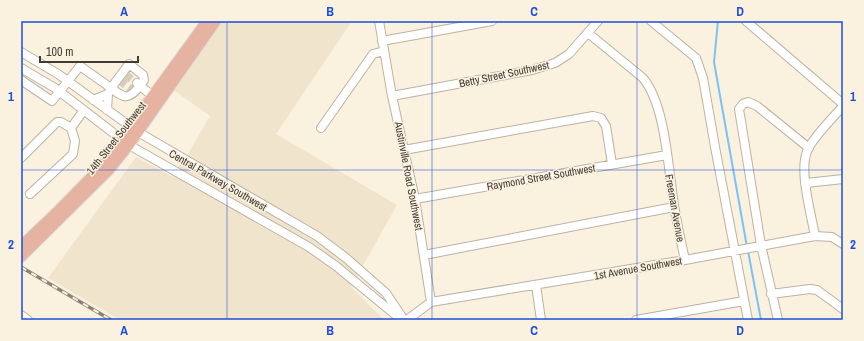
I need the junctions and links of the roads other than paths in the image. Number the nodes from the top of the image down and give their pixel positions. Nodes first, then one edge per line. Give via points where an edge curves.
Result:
1 (207, 21) edge
2 (216, 21) edge
3 (379, 21) edge
4 (492, 21) edge
5 (598, 21) edge
6 (651, 21) edge
7 (746, 21) edge
8 (588, 33) junction
9 (382, 41) junction
10 (384, 51) junction
11 (21, 52) edge
12 (21, 68) edge
13 (21, 80) edge
14 (67, 81) junction
15 (136, 87) junction
16 (60, 91) junction
17 (109, 91) junction
18 (392, 96) junction
19 (157, 99) junction
20 (93, 100) junction
21 (843, 105) edge
22 (84, 110) junction
23 (107, 110) junction
24 (71, 128) junction
25 (321, 128) dead end
26 (134, 130) junction
27 (125, 142) junction
28 (808, 148) junction
29 (404, 150) junction
30 (666, 156) junction
31 (21, 158) edge
32 (612, 164) junction
33 (843, 179) edge
34 (806, 183) junction
35 (30, 194) dead end
36 (415, 199) junction
37 (674, 207) junction
38 (815, 236) junction
39 (843, 244) edge
40 (761, 245) junction
41 (23, 250) edge
42 (734, 250) junction
43 (424, 255) junction
44 (685, 260) junction
45 (536, 285) junction
46 (771, 294) junction
47 (744, 301) junction
48 (431, 302) junction
49 (843, 309) edge
50 (21, 315) edge
51 (28, 320) edge
52 (403, 320) edge
53 (407, 320) edge
54 (542, 320) edge
55 (636, 320) edge
56 (748, 320) edge
57 (778, 320) edge

1 - 19 main road, 14th Street Southwest
2 - 19 main road, 14th Street Southwest
3 - 9 street, Austinville Road Southwest
4 - 9 street
5 - 8 street, Betty Street Southwest
6 - 42 street via 689,51 700,67
7 - 21 street
8 - 18 street, Betty Street Southwest via 569,54 555,63 532,70
8 - 30 street, Freeman Avenue via 648,84 658,106
9 - 10 street, Austinville Road Southwest
10 - 18 street, Austinville Road Southwest
10 - 25 street via 373,54
11 - 14 street, Central Parkway Southwest
12 - 16 street, Central Parkway Southwest
13 - 16 street via 52,101
14 - 16 street
14 - 17 street via 80,66
14 - 20 street, Central Parkway Southwest
15 - 17 street via 123,97
15 - 17 street via 144,80 143,75 129,64
15 - 19 street
16 - 22 street, Central Parkway Southwest
17 - 20 street
17 - 23 street
18 - 29 street, Austinville Road Southwest
19 - 26 main road, 14th Street Southwest
20 - 23 street, Central Parkway Southwest
21 - 28 street
22 - 24 street
22 - 27 street, Central Parkway Southwest
23 - 26 street, Central Parkway Southwest
24 - 31 street via 57,122
24 - 35 street via 75,141 73,154
26 - 27 main road, 14th Street Southwest
26 - 52 street, Central Parkway Southwest via 317,236 386,293
27 - 41 main road, 14th Street Southwest via 88,193
27 - 52 street, Central Parkway Southwest via 309,247
28 - 34 street via 804,160
28 - 40 street via 757,106 748,102 743,104 740,109
29 - 32 street via 593,116 601,118 606,126
29 - 36 street, Austinville Road Southwest
30 - 32 street, Raymond Street Southwest
30 - 37 street, Freeman Avenue
32 - 36 street, Raymond Street Southwest
33 - 34 street
34 - 38 street
36 - 43 street, Austinville Road Southwest
37 - 43 street
37 - 44 street, Freeman Avenue
38 - 39 street, 1st Avenue Southwest via 832,237
38 - 40 street, 1st Avenue Southwest
40 - 42 street, 1st Avenue Southwest
40 - 46 street
42 - 44 street, 1st Avenue Southwest
42 - 47 street
43 - 48 street, Austinville Road Southwest
44 - 45 street, 1st Avenue Southwest
45 - 48 street, 1st Avenue Southwest
45 - 54 street
46 - 49 street via 817,290
46 - 57 street
47 - 55 street
47 - 56 street
48 - 53 street
50 - 51 street

